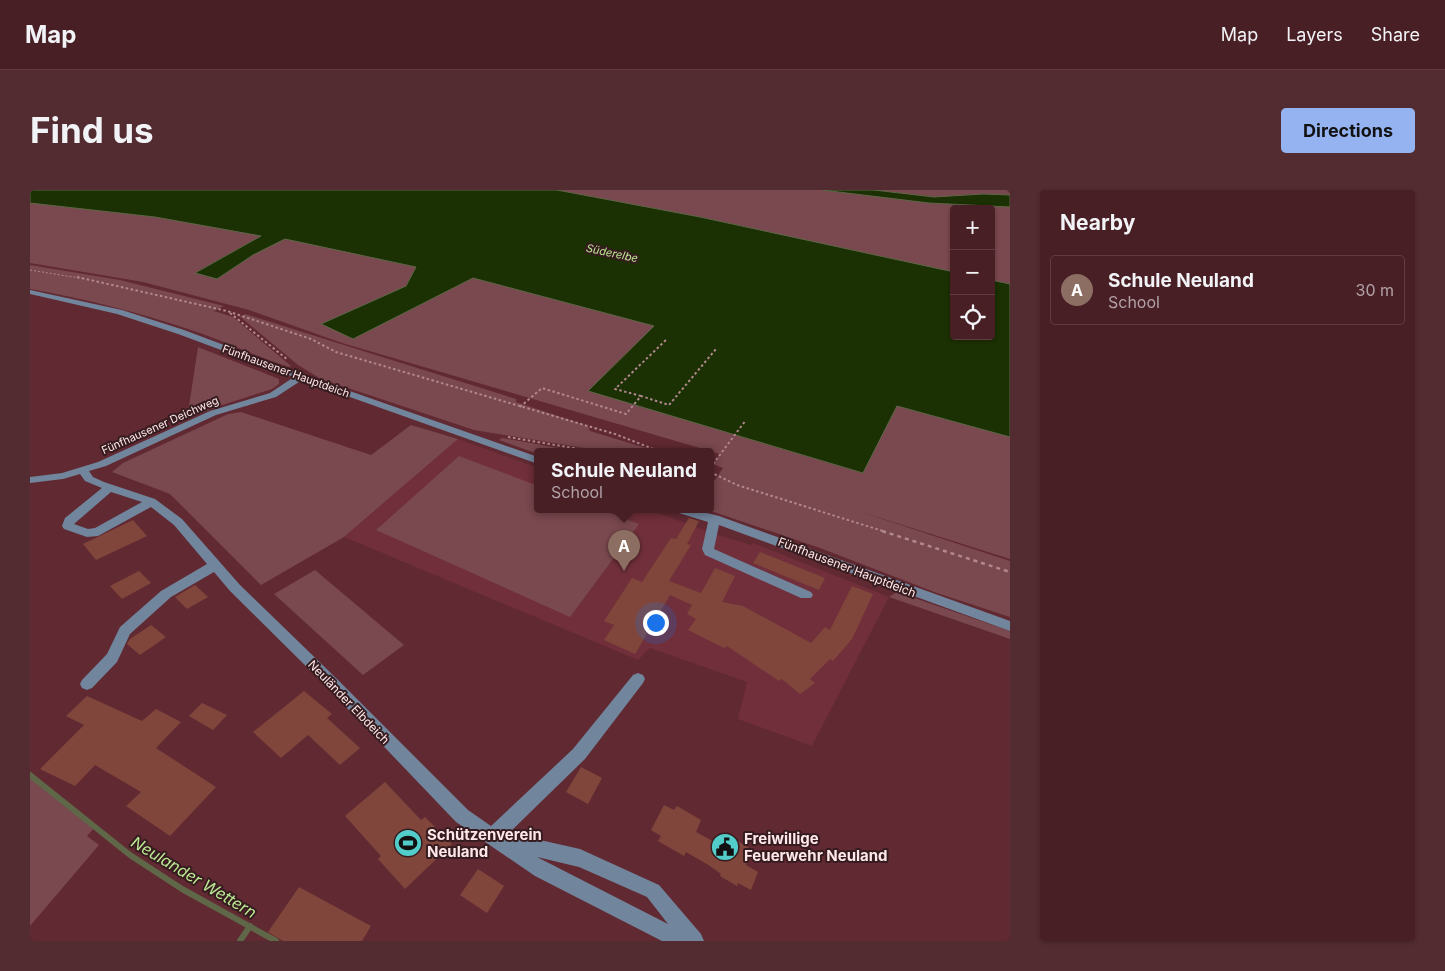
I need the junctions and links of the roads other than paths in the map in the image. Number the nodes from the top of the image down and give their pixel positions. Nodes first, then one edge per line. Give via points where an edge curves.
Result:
1 (30, 292) edge
2 (301, 377) junction
3 (534, 460) edge
4 (83, 470) junction
5 (30, 480) edge
6 (110, 487) junction
7 (151, 502) junction
8 (693, 513) edge
9 (716, 520) junction
10 (215, 565) junction
11 (806, 595) dead end
12 (1010, 626) edge
13 (638, 679) dead end
14 (87, 684) dead end
15 (492, 837) junction
16 (682, 941) edge
17 (694, 941) edge

1 - 2 street, Fünfhausener Hauptdeich via 151,322
2 - 3 street, Fünfhausener Hauptdeich
2 - 4 street, Fünfhausener Deichweg via 273,395 213,414 132,452
4 - 5 street
4 - 6 street, Neuländer Elbdeich via 89,479
6 - 7 street, Neuländer Elbdeich
6 - 7 street via 69,521 68,526 98,532
7 - 10 street, Neuländer Elbdeich via 178,522
8 - 9 street, Fünfhausener Hauptdeich
9 - 11 street via 709,552
9 - 12 street, Fünfhausener Hauptdeich
10 - 14 street via 166,594 125,631 112,658
10 - 15 street, Neuländer Elbdeich via 424,780 462,816
13 - 15 street via 579,754
15 - 16 street, Neuländer Elbdeich via 541,870
15 - 17 street via 580,858 653,891

